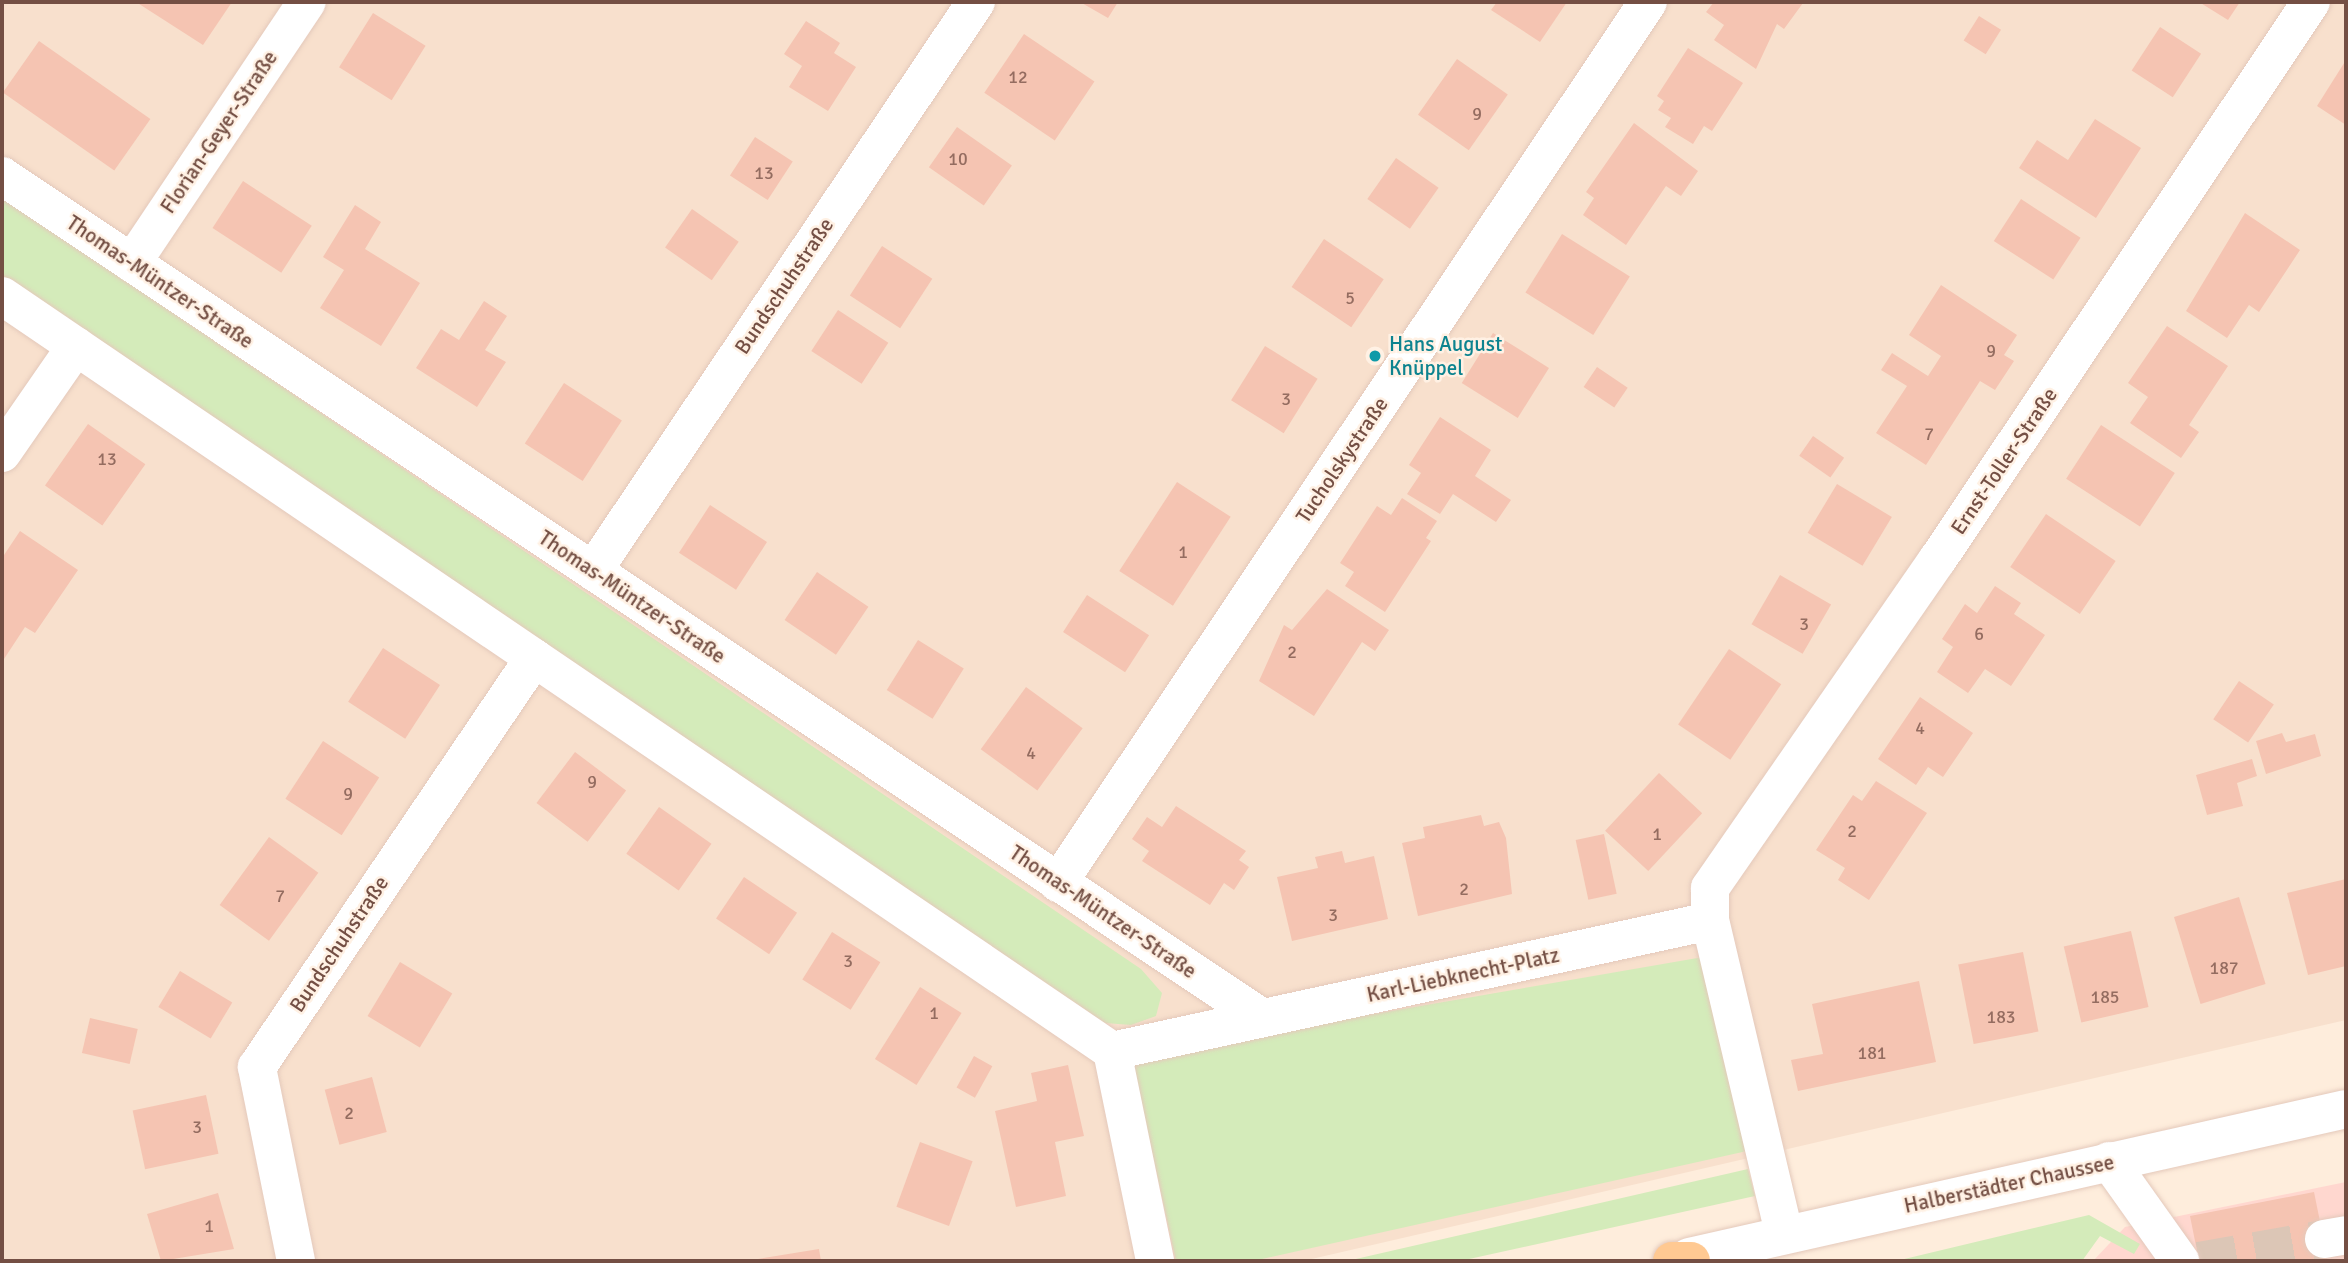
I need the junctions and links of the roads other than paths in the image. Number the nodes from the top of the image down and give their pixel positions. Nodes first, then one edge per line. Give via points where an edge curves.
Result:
1 (307, 2) edge
2 (976, 2) edge
3 (1648, 2) edge
4 (2311, 2) edge
5 (2, 176) edge
6 (132, 263) junction
7 (2, 296) edge
8 (76, 346) junction
9 (2, 453) edge
10 (593, 571) junction
11 (534, 658) junction
12 (1058, 883) junction
13 (1710, 921) junction
14 (1262, 1018) junction
15 (1112, 1051) junction
16 (2346, 1109) edge
17 (2109, 1161) junction
18 (1784, 1233) junction
19 (2181, 1258) edge
20 (1684, 1260) edge
21 (296, 1261) edge
22 (1155, 1261) edge

1 - 6 street, Florian-Geyer-Straße
2 - 10 street, Bundschuhstraße
3 - 12 street, Tucholskystraße
4 - 13 street, Ernst-Toller-Straße via 1916,592 1728,857 1710,888
5 - 6 street, Thomas-Müntzer-Straße
6 - 10 street, Thomas-Müntzer-Straße
7 - 8 street
8 - 9 street
8 - 11 street
10 - 12 street, Thomas-Müntzer-Straße
11 - 15 street
11 - 21 street, Bundschuhstraße via 257,1067
12 - 14 street, Thomas-Müntzer-Straße
13 - 14 street, Karl-Liebknecht-Platz
13 - 18 street
14 - 15 street, Karl-Liebknecht-Platz
15 - 22 street
16 - 17 street, Halberstädter Chaussee
17 - 18 street, Halberstädter Chaussee
17 - 19 street
18 - 20 street, Halberstädter Chaussee

